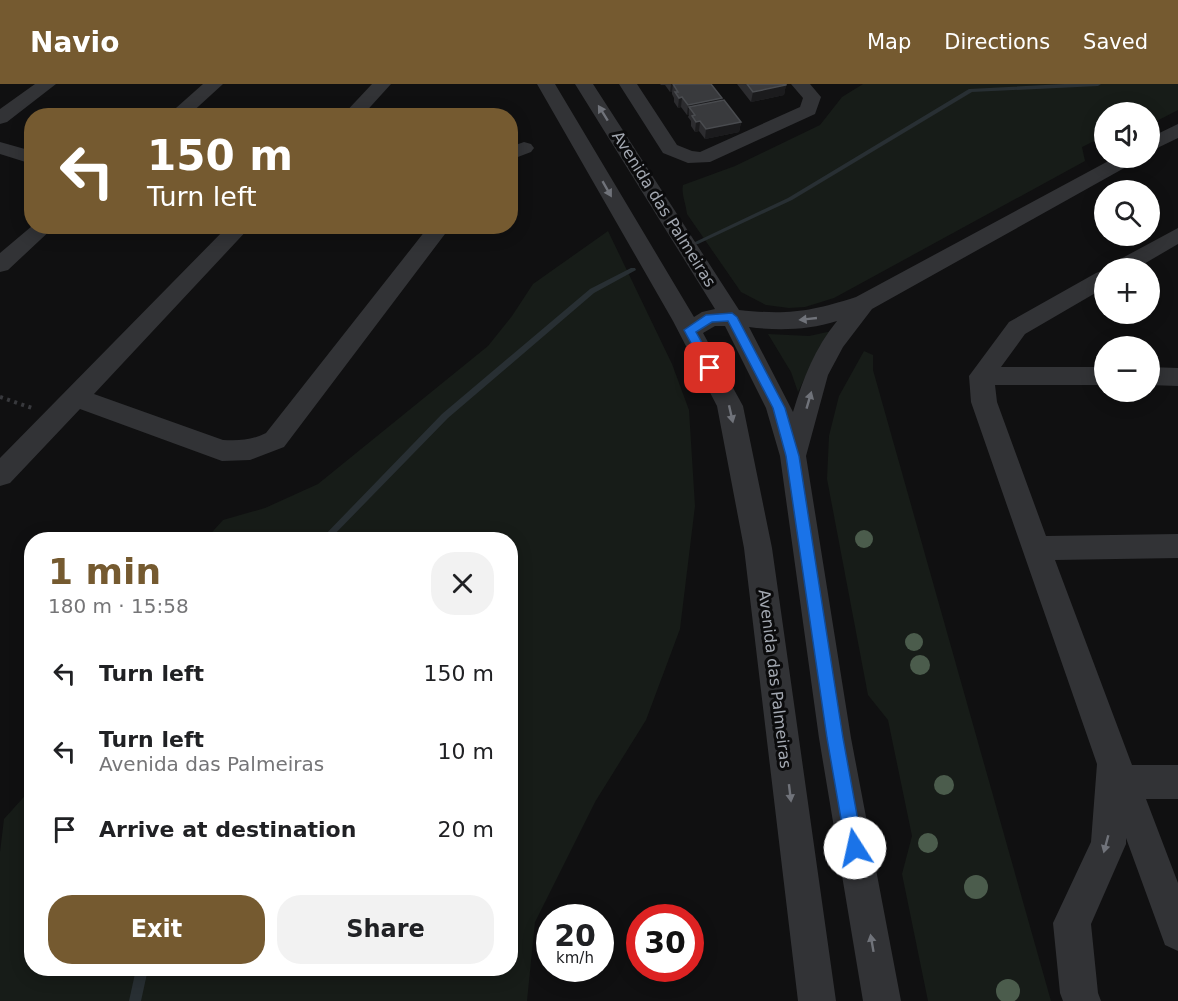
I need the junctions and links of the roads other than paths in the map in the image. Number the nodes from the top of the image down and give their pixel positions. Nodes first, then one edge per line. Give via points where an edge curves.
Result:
1 (47, 84) edge
2 (214, 84) edge
3 (382, 84) edge
4 (546, 84) edge
5 (585, 84) edge
6 (628, 84) edge
7 (800, 84) edge
8 (186, 108) edge
9 (359, 108) edge
10 (0, 118) edge
11 (1178, 130) edge
12 (1160, 140) edge
13 (0, 148) edge
14 (24, 156) edge
15 (1110, 168) edge
16 (36, 234) edge
17 (233, 234) edge
18 (435, 234) edge
19 (1178, 235) edge
20 (1138, 258) edge
21 (0, 264) edge
22 (1094, 284) edge
23 (864, 303) junction
24 (732, 317) junction
25 (690, 330) junction
26 (981, 376) junction
27 (1094, 376) edge
28 (1160, 376) edge
29 (1178, 376) edge
30 (77, 398) junction
31 (793, 456) junction
32 (0, 475) edge
33 (1178, 546) edge
34 (1038, 548) junction
35 (1116, 777) junction
36 (1178, 782) edge
37 (1178, 932) edge
38 (817, 1001) edge
39 (882, 1001) edge
40 (1082, 1001) edge

1 - 10 street
2 - 8 street
3 - 9 street
4 -> 25 street, Avenida das Palmeiras
24 -> 5 street, Avenida das Palmeiras
6 - 7 street via 670,149 703,158 808,110 812,97
11 - 12 street
13 - 14 street
15 - 23 street
16 - 21 street
17 - 30 street
18 - 30 street via 275,440 261,448 247,452 222,450
19 - 20 street
22 - 26 street via 1017,328
23 -> 24 street via 819,318 776,322
31 -> 23 street via 816,375 833,342
24 - 25 street via 710,318
24 - 31 street, Avenida das Palmeiras via 779,408
25 -> 38 street, Avenida das Palmeiras via 730,406 758,548
26 - 27 street
26 - 34 street via 984,402
28 - 29 street
30 - 32 street
39 -> 31 street, Avenida das Palmeiras via 835,738
33 - 34 street
34 - 35 street
35 - 36 street
35 - 37 street
35 -> 40 street via 1108,844 1072,922

